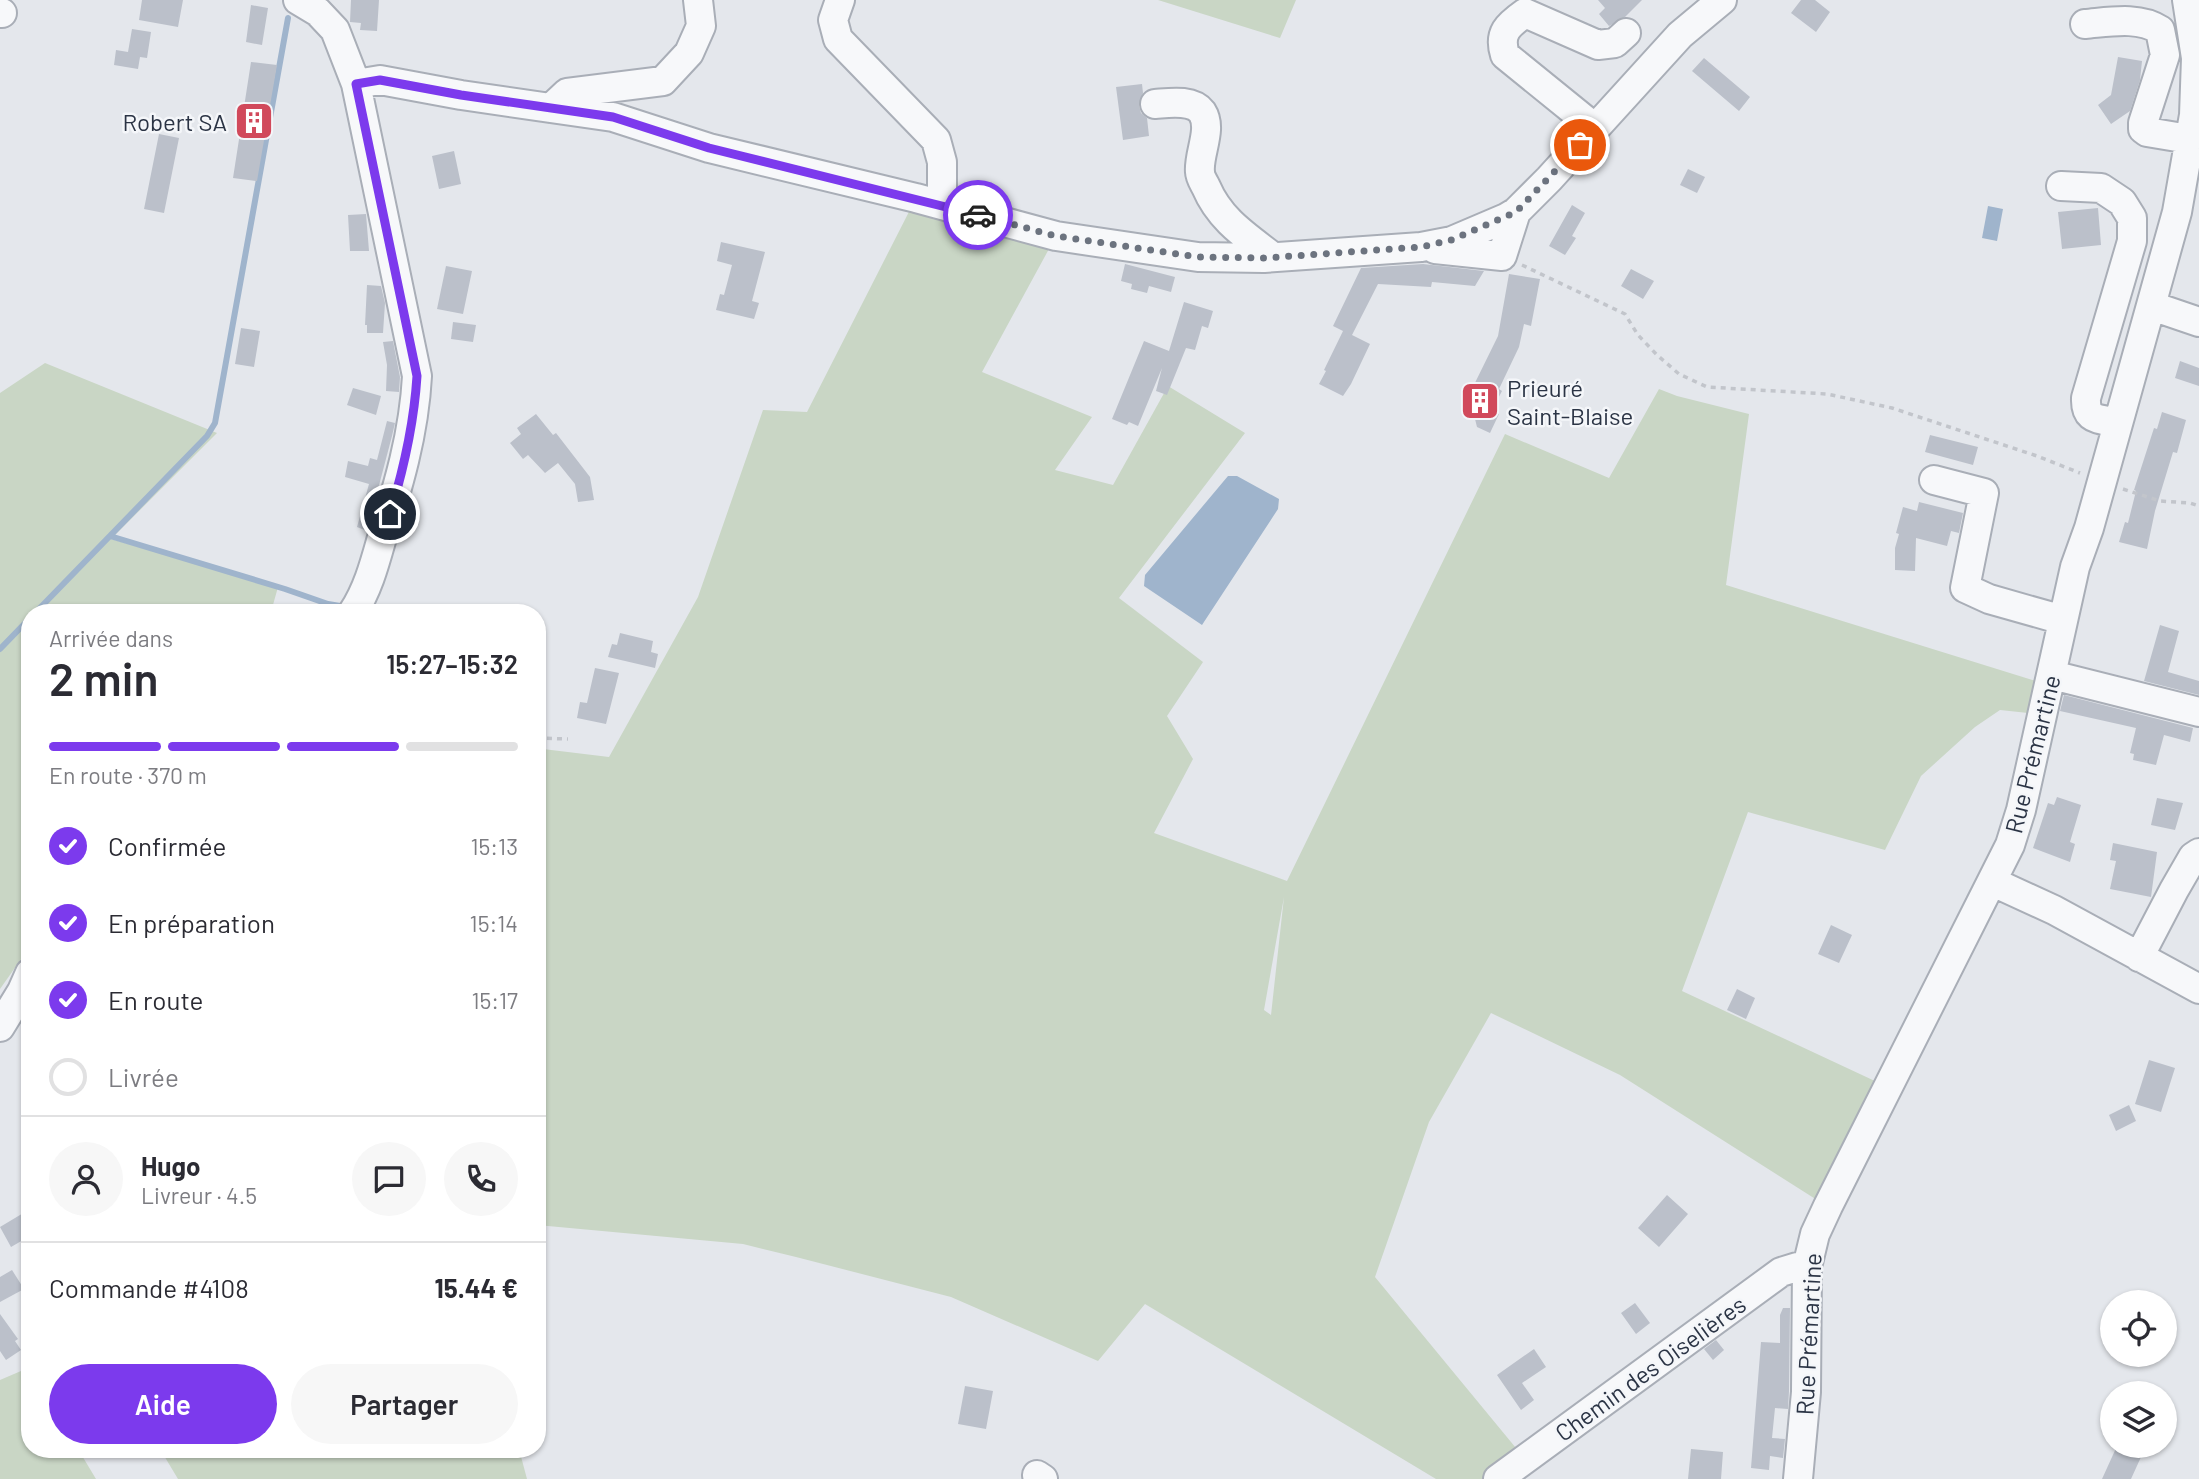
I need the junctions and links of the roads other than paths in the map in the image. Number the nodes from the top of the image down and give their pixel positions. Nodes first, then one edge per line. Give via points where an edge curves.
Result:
1 (298, 0) edge
2 (334, 0) edge
3 (698, 0) edge
4 (840, 0) edge
5 (1722, 0) edge
6 (2187, 0) edge
7 (2085, 24) dead end
8 (335, 30) junction
9 (1626, 33) dead end
10 (356, 84) junction
11 (1155, 104) dead end
12 (551, 108) junction
13 (1595, 128) junction
14 (2189, 139) junction
15 (2061, 186) dead end
16 (942, 205) junction
17 (1516, 212) junction
18 (1421, 247) junction
19 (1273, 257) junction
20 (2152, 306) junction
21 (2199, 322) edge
22 (2117, 423) junction
23 (1934, 480) dead end
24 (357, 604) edge
25 (2063, 620) junction
26 (2052, 675) junction
27 (2199, 712) edge
28 (2199, 853) edge
29 (1993, 881) junction
30 (2139, 957) junction
31 (2199, 989) edge
32 (21, 993) edge
33 (0, 1027) edge
34 (1807, 1268) junction
35 (1498, 1479) edge
36 (1798, 1479) edge

1 - 8 street
2 - 8 street
3 - 12 street via 701,26 689,52 663,81 567,93
4 - 16 street via 833,20 838,39 936,140 942,162
5 - 13 street via 1680,35
6 - 14 street, Rue Prémartine via 2196,58
7 - 14 street via 2136,22 2160,30 2165,55 2143,129
8 - 10 street
9 - 13 street via 1615,43 1598,45 1525,13 1508,24 1501,44 1505,55
10 - 12 street via 380,80
10 - 24 street via 417,376 404,469
11 - 19 street via 1194,106 1202,113 1205,128 1200,172 1214,205 1228,223
12 - 16 street via 613,117 709,148
13 - 17 street
14 - 20 street, Rue Prémartine via 2177,212
15 - 22 street via 2101,188 2122,202 2132,218 2132,241 2085,410
16 - 19 street via 1056,236 1198,257
17 - 18 street via 1451,240
17 - 18 street via 1502,256
18 - 19 street
20 - 21 street
20 - 22 street, Rue Prémartine
22 - 25 street, Rue Prémartine
23 - 25 street via 1983,493 1965,588
25 - 26 street, Rue Prémartine
26 - 27 street
26 - 29 street, Rue Prémartine via 2021,810
28 - 30 street
29 - 30 street
29 - 34 street, Rue Prémartine via 1819,1225
30 - 31 street
32 - 33 street
34 - 35 street, Chemin des Oiselières via 1781,1272
34 - 36 street, Rue Prémartine via 1806,1392

